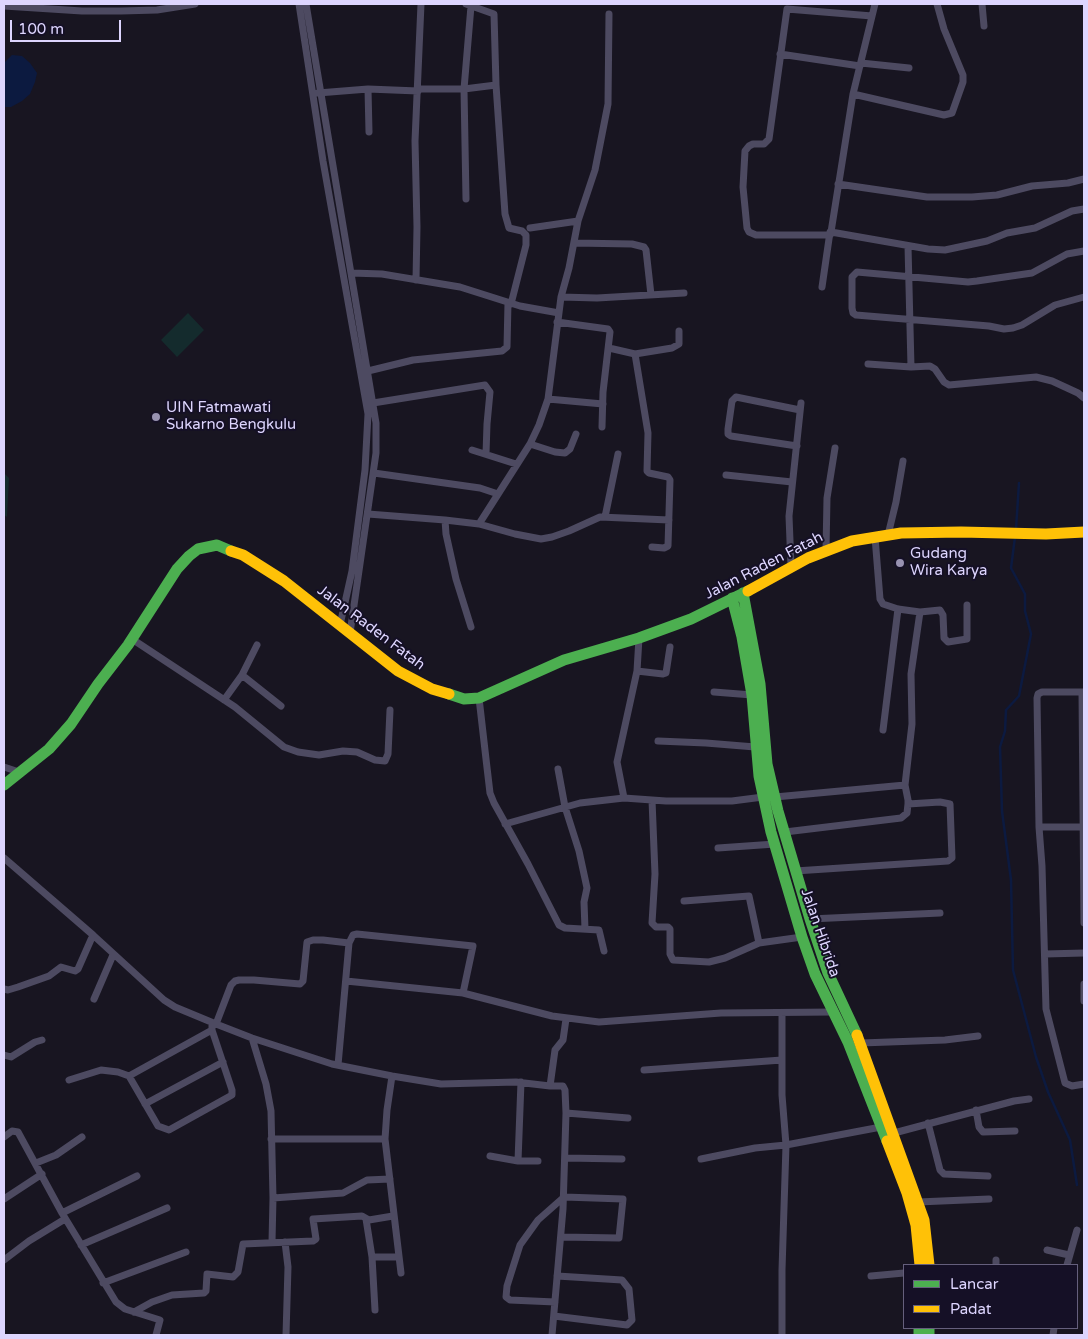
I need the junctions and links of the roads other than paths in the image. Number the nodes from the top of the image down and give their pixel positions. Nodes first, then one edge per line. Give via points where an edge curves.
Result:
1 (195, 4) edge
2 (299, 4) edge
3 (306, 4) edge
4 (421, 4) edge
5 (874, 4) edge
6 (937, 4) edge
7 (982, 4) edge
8 (469, 5) edge
9 (4, 6) edge
10 (787, 6) edge
11 (609, 14) dead end
12 (872, 16) junction
13 (984, 26) dead end
14 (780, 54) junction
15 (860, 64) junction
16 (909, 68) dead end
17 (496, 85) junction
18 (368, 88) junction
19 (464, 89) junction
20 (418, 90) junction
21 (321, 92) junction
22 (853, 94) junction
23 (313, 95) junction
24 (368, 132) dead end
25 (332, 158) junction
26 (323, 161) junction
27 (1084, 179) edge
28 (838, 184) junction
29 (466, 200) dead end
30 (1084, 209) edge
31 (578, 222) junction
32 (530, 228) dead end
33 (830, 233) junction
34 (574, 243) junction
35 (908, 246) junction
36 (1084, 250) edge
37 (351, 273) junction
38 (907, 276) junction
39 (416, 280) junction
40 (822, 287) dead end
41 (684, 293) dead end
42 (350, 294) junction
43 (651, 295) junction
44 (1084, 297) edge
45 (561, 298) junction
46 (509, 303) junction
47 (559, 313) junction
48 (909, 319) junction
49 (557, 322) junction
50 (679, 331) dead end
51 (609, 348) junction
52 (635, 354) junction
53 (868, 364) dead end
54 (911, 367) junction
55 (368, 371) junction
56 (1084, 398) edge
57 (548, 399) junction
58 (373, 403) junction
59 (603, 404) junction
60 (602, 427) dead end
61 (576, 434) dead end
62 (530, 444) junction
63 (797, 446) junction
64 (835, 448) dead end
65 (472, 450) dead end
66 (486, 454) junction
67 (618, 454) dead end
68 (903, 461) dead end
69 (516, 464) junction
70 (365, 467) junction
71 (374, 471) junction
72 (726, 475) dead end
73 (792, 482) junction
74 (498, 494) junction
75 (368, 514) junction
76 (605, 517) junction
77 (445, 520) junction
78 (669, 520) junction
79 (480, 524) junction
80 (1084, 532) edge
81 (888, 535) junction
82 (875, 538) junction
83 (652, 547) dead end
84 (826, 550) junction
85 (791, 566) junction
86 (743, 593) junction
87 (732, 598) junction
88 (967, 605) dead end
89 (898, 609) junction
90 (920, 612) junction
91 (340, 625) junction
92 (471, 628) dead end
93 (350, 633) junction
94 (639, 638) junction
95 (132, 639) junction
96 (257, 645) dead end
97 (670, 647) dead end
98 (637, 671) junction
99 (242, 675) junction
100 (714, 692) dead end
101 (1083, 692) edge
102 (752, 695) junction
103 (479, 698) junction
104 (224, 700) junction
105 (281, 706) dead end
106 (390, 710) dead end
107 (883, 730) dead end
108 (658, 741) dead end
109 (755, 747) junction
110 (4, 767) edge
111 (558, 769) dead end
112 (10, 778) edge
113 (906, 785) junction
114 (763, 797) junction
115 (775, 797) junction
116 (624, 798) junction
117 (652, 800) junction
118 (908, 804) junction
119 (565, 807) junction
120 (505, 824) junction
121 (1039, 827) junction
122 (1084, 827) edge
123 (785, 832) junction
124 (774, 844) junction
125 (718, 848) dead end
126 (4, 858) edge
127 (795, 871) junction
128 (684, 901) dead end
129 (940, 914) dead end
130 (810, 919) junction
131 (1084, 923) edge
132 (585, 929) junction
133 (92, 935) junction
134 (802, 937) junction
135 (349, 943) junction
136 (759, 943) junction
137 (604, 951) dead end
138 (1084, 953) edge
139 (1045, 954) junction
140 (113, 955) junction
141 (346, 981) junction
142 (1084, 984) edge
143 (4, 989) edge
144 (463, 993) junction
145 (94, 999) dead end
146 (1084, 1001) edge
147 (834, 1012) junction
148 (782, 1013) junction
149 (566, 1019) junction
150 (213, 1026) junction
151 (978, 1036) dead end
152 (252, 1038) junction
153 (42, 1040) dead end
154 (861, 1043) junction
155 (4, 1055) edge
156 (782, 1060) junction
157 (223, 1062) junction
158 (338, 1065) junction
159 (644, 1070) dead end
160 (129, 1076) junction
161 (392, 1076) junction
162 (69, 1080) dead end
163 (521, 1082) junction
164 (1084, 1084) edge
165 (550, 1086) junction
166 (1029, 1099) dead end
167 (145, 1104) junction
168 (976, 1110) junction
169 (881, 1112) junction
170 (566, 1113) junction
171 (628, 1118) dead end
172 (928, 1123) junction
173 (881, 1127) junction
174 (1015, 1131) dead end
175 (894, 1133) junction
176 (4, 1137) edge
177 (82, 1137) dead end
178 (271, 1138) junction
179 (385, 1139) junction
180 (786, 1145) junction
181 (490, 1156) dead end
182 (565, 1158) junction
183 (622, 1159) dead end
184 (701, 1159) dead end
185 (518, 1161) junction
186 (538, 1161) dead end
187 (36, 1163) junction
188 (42, 1174) junction
189 (137, 1176) dead end
190 (988, 1176) dead end
191 (390, 1179) junction
192 (564, 1197) junction
193 (273, 1198) junction
194 (989, 1198) dead end
195 (4, 1199) edge
196 (918, 1202) junction
197 (167, 1208) dead end
198 (63, 1216) junction
199 (393, 1216) junction
200 (366, 1219) junction
201 (1077, 1230) dead end
202 (561, 1237) junction
203 (272, 1242) junction
204 (285, 1242) junction
205 (81, 1245) junction
206 (1047, 1250) dead end
207 (186, 1252) dead end
208 (1069, 1255) junction
209 (372, 1257) junction
210 (399, 1257) junction
211 (4, 1260) edge
212 (920, 1264) edge
213 (929, 1264) edge
214 (1067, 1264) edge
215 (401, 1273) dead end
216 (903, 1273) edge
217 (557, 1276) junction
218 (872, 1276) dead end
219 (103, 1283) junction
220 (555, 1302) junction
221 (375, 1310) dead end
222 (134, 1312) junction
223 (554, 1316) junction
224 (156, 1335) edge
225 (286, 1335) edge
226 (552, 1335) edge
227 (782, 1335) edge

1 - 9 street via 121,11
2 - 23 street
3 - 21 street
4 - 20 street
5 - 12 street
6 - 22 street via 963,75 952,113 944,115
7 - 13 street
8 - 17 street via 494,14
8 - 19 street
10 - 12 street
10 - 14 street
11 - 31 street via 608,104 595,170
12 - 15 street
14 - 15 street
14 - 33 street via 769,139 764,144 752,144 745,151 743,186 747,228 756,235
15 - 16 street
15 - 22 street
17 - 19 street
17 - 46 street via 505,214 509,228 526,235
18 - 20 street
18 - 21 street
18 - 24 street
19 - 20 street
19 - 29 street
20 - 39 street
21 - 23 street
21 - 25 street
22 - 28 street
23 - 26 street
25 - 26 street
25 - 37 street
26 - 42 street
27 - 28 street via 972,197 927,197
28 - 33 street
30 - 35 street via 1035,228 952,249
31 - 32 street
31 - 34 street
33 - 35 street
33 - 40 street
34 - 43 street via 644,246
34 - 45 street
35 - 38 street
36 - 38 street via 1067,254 1032,273 968,282
37 - 39 street
37 - 42 street
38 - 48 street
38 - 48 street via 856,272 852,277 852,308 856,315
39 - 46 street via 460,287
41 - 43 street
42 - 55 street
42 - 70 street via 368,414
43 - 45 street
44 - 48 street via 1055,305 1013,328
45 - 47 street
46 - 47 street
46 - 55 street via 507,347 502,351 413,360
47 - 49 street
48 - 54 street
49 - 51 street via 608,329
49 - 57 street
50 - 52 street via 680,341 676,346
51 - 52 street
51 - 59 street
52 - 78 street via 648,433 647,471 670,479
53 - 54 street
54 - 56 street via 933,367 949,385 1036,378 1052,381
55 - 58 street
57 - 59 street
57 - 62 street
58 - 66 street via 485,385 490,392
58 - 71 street
59 - 60 street
61 - 62 street via 565,453
62 - 69 street
63 - 63 street via 728,434 732,401 736,397 800,406
63 - 73 street
64 - 84 street via 827,498
65 - 66 street
66 - 69 street
67 - 76 street
68 - 81 street
69 - 74 street
70 - 71 street
70 - 91 street via 352,572
71 - 74 street via 480,488
71 - 75 street
72 - 73 street
73 - 85 street via 789,516
74 - 79 street
75 - 77 street
75 - 93 street
76 - 78 street
76 - 79 street via 542,539
77 - 79 street
77 - 92 street via 456,579
78 - 83 street via 668,546
80 - 81 main road, Jalan Raden Fatah
81 - 82 main road, Jalan Raden Fatah
82 - 84 main road, Jalan Raden Fatah
82 - 89 street via 880,599 885,605
84 - 85 main road, Jalan Raden Fatah
85 - 86 main road, Jalan Raden Fatah
86 - 87 main road, Jalan Raden Fatah
86 - 115 main road via 760,684 767,764
87 - 94 main road, Jalan Raden Fatah via 691,619
87 - 102 main road, Jalan Hibrida
88 - 90 street via 968,638 965,641 945,640 941,610
89 - 90 street
89 - 107 street
90 - 113 street via 912,674 912,724
91 - 93 main road, Jalan Raden Fatah
91 - 95 main road, Jalan Raden Fatah via 262,567 225,547 210,545 198,549 182,564
93 - 103 main road, Jalan Raden Fatah via 417,682 464,699
94 - 98 street
94 - 103 main road, Jalan Raden Fatah via 564,660
95 - 104 street
95 - 112 main road, Jalan Raden Fatah via 71,724 49,749
96 - 99 street
97 - 98 street via 666,673
98 - 116 street via 618,758
99 - 104 street
99 - 105 street
100 - 102 street
101 - 121 street via 1038,694
101 - 122 street
102 - 109 main road, Jalan Hibrida
103 - 120 street via 490,793
104 - 106 street via 284,747 319,755 343,750 357,752 381,762 388,754
108 - 109 street
109 - 114 main road, Jalan Hibrida
110 - 112 street
111 - 119 street
113 - 115 street
113 - 118 street
114 - 115 street
114 - 117 street via 732,801
114 - 124 main road, Jalan Hibrida
115 - 123 main road
116 - 117 street
116 - 119 street
117 - 136 street via 655,874 652,923 656,927 670,929 672,960 709,962
118 - 123 street via 907,813 901,818
118 - 127 street via 950,804 950,860
119 - 120 street
119 - 132 street via 588,888 584,902
120 - 132 street via 559,925
121 - 122 street
121 - 139 street
122 - 131 street
123 - 127 main road
124 - 125 street
124 - 134 main road, Jalan Hibrida
126 - 133 street
127 - 130 main road
128 - 136 street via 749,896
129 - 130 street
130 - 154 main road via 828,973
132 - 137 street via 600,931
133 - 140 street
133 - 143 street via 75,971 62,967 49,976
134 - 136 street
134 - 147 main road, Jalan Hibrida via 815,974
135 - 141 street
135 - 144 street via 356,934 473,946
135 - 150 street via 307,942 300,984 235,981
138 - 139 street
139 - 164 street via 1046,1009 1065,1083 1072,1086
140 - 145 street
140 - 150 street via 164,1000
141 - 144 street
141 - 158 street
142 - 146 street
144 - 149 street
147 - 148 street
147 - 169 main road, Jalan Hibrida
148 - 149 street via 722,1012 599,1022
148 - 156 street
149 - 165 street via 563,1040 555,1050
150 - 152 street
150 - 157 street
150 - 160 street
151 - 154 street
152 - 158 street
152 - 178 street via 270,1100
153 - 155 street via 11,1057
154 - 169 main road
156 - 159 street
156 - 180 street
157 - 167 street
157 - 167 street via 232,1095 169,1130 160,1128
158 - 161 street
160 - 162 street via 101,1070
160 - 167 street
161 - 163 street via 441,1084
161 - 179 street
163 - 165 street
163 - 185 street
165 - 170 street via 562,1086 565,1090
166 - 168 street
168 - 172 street
168 - 174 street via 983,1132
169 - 173 main road, Jalan Hibrida
169 - 175 main road
170 - 171 street
170 - 182 street
172 - 175 street
172 - 190 street via 940,1170 944,1174
173 - 180 street
173 - 212 main road, Jalan Hibrida via 907,1193 916,1225
175 - 196 main road
176 - 187 street via 12,1131 18,1132
177 - 187 street via 56,1155
178 - 179 street
178 - 193 street
179 - 191 street
180 - 184 street
180 - 227 street
181 - 185 street
182 - 183 street
182 - 192 street
185 - 186 street
187 - 188 street
188 - 195 street
188 - 198 street
189 - 198 street
191 - 193 street via 367,1180 343,1193
191 - 199 street
192 - 202 street
192 - 202 street via 623,1199 618,1238
192 - 220 street via 538,1220 520,1245 506,1297 510,1300
193 - 203 street
194 - 196 street
196 - 213 main road via 924,1220
197 - 205 street
198 - 205 street
198 - 211 street
199 - 200 street
199 - 210 street
200 - 204 street via 362,1216 313,1219 315,1240
200 - 209 street
201 - 208 street
202 - 217 street
203 - 204 street
203 - 222 street via 243,1244 236,1275 207,1274 204,1293 172,1295
204 - 225 street via 288,1267
205 - 219 street
206 - 208 street
207 - 219 street
208 - 214 street
209 - 210 street
209 - 221 street
210 - 215 street
216 - 218 street
217 - 220 street
217 - 223 street via 622,1280 629,1289 632,1320 627,1325
219 - 222 street via 116,1302
220 - 223 street
222 - 224 street via 160,1320
223 - 226 street

